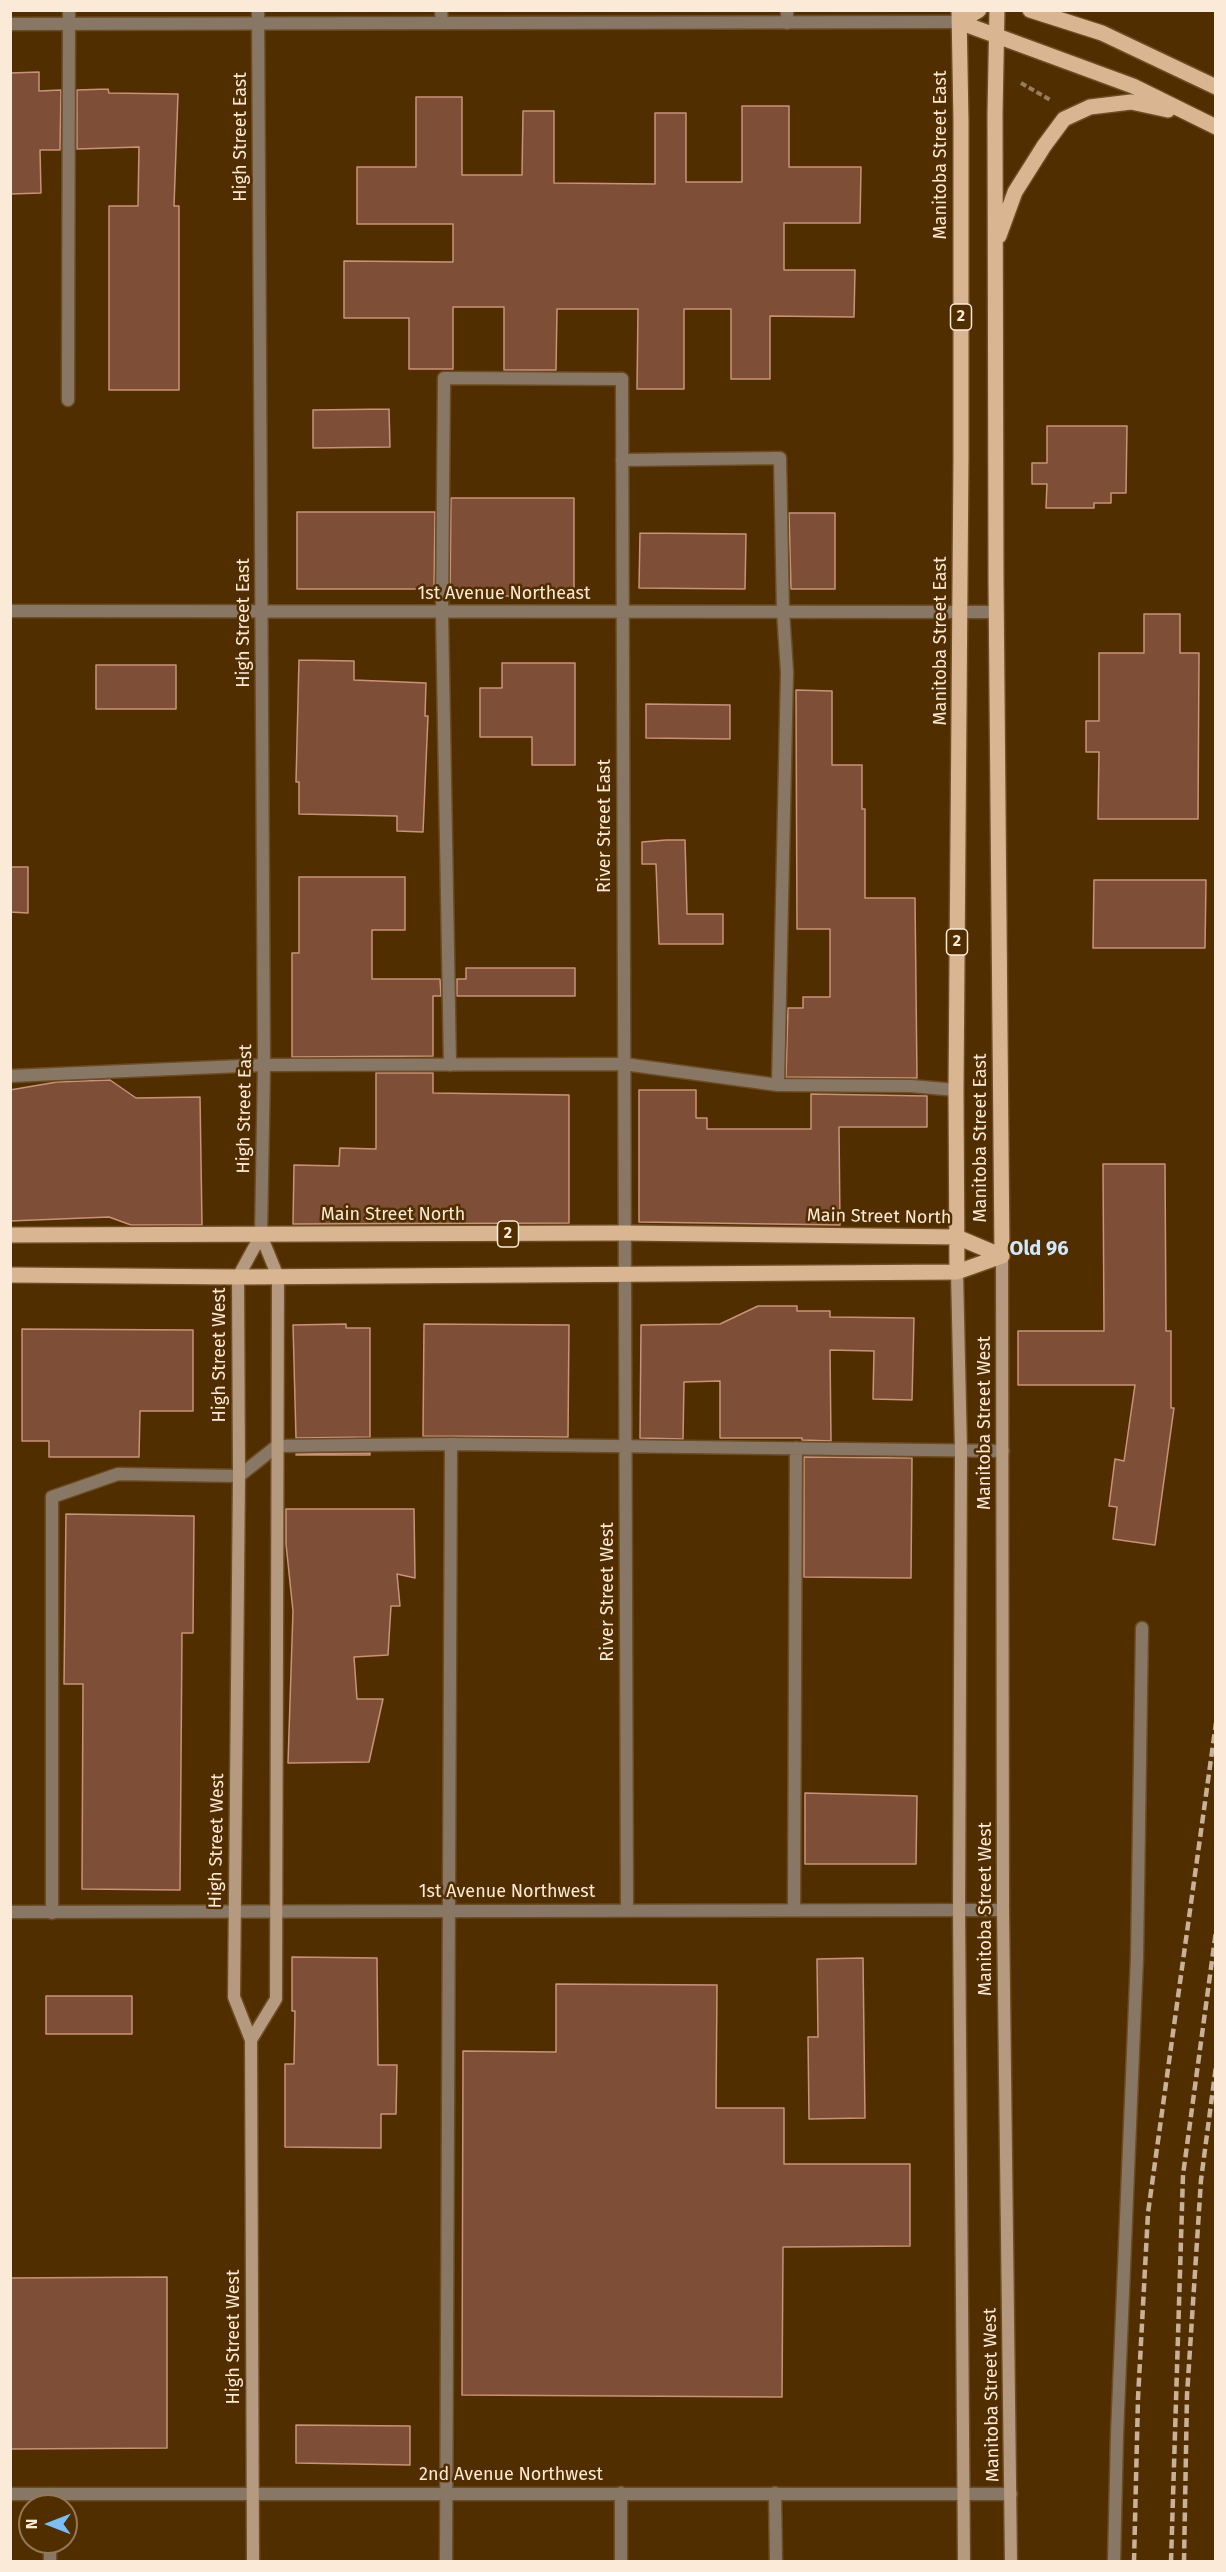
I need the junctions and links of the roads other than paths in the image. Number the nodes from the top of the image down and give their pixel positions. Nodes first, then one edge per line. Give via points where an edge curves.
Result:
1 (69, 10) edge
2 (979, 10) edge
3 (997, 10) edge
4 (1029, 10) edge
5 (1055, 15) edge
6 (442, 16) edge
7 (959, 16) edge
8 (258, 17) edge
9 (616, 17) edge
10 (787, 17) edge
11 (10, 24) edge
12 (69, 24) junction
13 (995, 37) junction
14 (1215, 87) edge
15 (1189, 115) junction
16 (1215, 128) edge
17 (995, 245) junction
18 (68, 400) dead end
19 (622, 460) junction
20 (783, 610) junction
21 (10, 611) edge
22 (262, 612) junction
23 (442, 612) junction
24 (622, 612) junction
25 (961, 612) junction
26 (997, 612) junction
27 (624, 1064) junction
28 (264, 1065) junction
29 (450, 1065) junction
30 (10, 1076) edge
31 (778, 1084) junction
32 (956, 1090) junction
33 (625, 1233) junction
34 (10, 1235) edge
35 (261, 1235) junction
36 (957, 1237) junction
37 (1002, 1256) junction
38 (957, 1272) junction
39 (625, 1273) junction
40 (10, 1275) edge
41 (238, 1277) junction
42 (278, 1277) junction
43 (451, 1444) junction
44 (278, 1446) junction
45 (626, 1446) junction
46 (796, 1448) junction
47 (961, 1450) junction
48 (1003, 1451) junction
49 (239, 1476) junction
50 (1142, 1628) dead end
51 (234, 1910) junction
52 (276, 1910) junction
53 (449, 1910) junction
54 (627, 1910) junction
55 (794, 1910) junction
56 (959, 1910) junction
57 (1003, 1910) junction
58 (10, 1912) edge
59 (52, 1912) junction
60 (251, 2040) junction
61 (621, 2493) junction
62 (775, 2493) junction
63 (252, 2494) junction
64 (447, 2494) junction
65 (964, 2494) junction
66 (1011, 2494) junction
67 (78, 2499) edge
68 (253, 2562) edge
69 (446, 2562) edge
70 (621, 2562) edge
71 (776, 2562) edge
72 (964, 2562) edge
73 (1011, 2562) edge
74 (1114, 2562) edge

1 - 12 street
2 - 7 main road
3 - 13 main road, Manitoba Street East
4 - 5 main road
5 - 14 main road
6 - 8 street
6 - 9 street
7 - 10 street
7 - 13 main road, 2
7 - 25 main road, Manitoba Street East / 2
8 - 12 street
8 - 22 street, High Street East
9 - 10 street
11 - 12 street
12 - 18 street
13 - 15 main road, 2 via 1133,86
13 - 17 main road, Manitoba Street East / 2
15 - 16 main road, 2
15 - 17 main road, 2 via 1131,102 1090,107 1064,119 1016,192
17 - 26 main road, Manitoba Street East / 2
19 - 20 street via 780,458
19 - 23 street, River Street East via 622,379 444,378
19 - 24 street, River Street East
20 - 24 street, 1st Avenue Northeast
20 - 25 street, 1st Avenue Northeast
20 - 31 street via 787,672
21 - 22 street, 1st Avenue Northeast
22 - 23 street, 1st Avenue Northeast
22 - 28 street, High Street East
23 - 24 street, 1st Avenue Northeast
23 - 29 street
24 - 27 street, River Street East
25 - 26 street, 1st Avenue Northeast
25 - 32 main road, Manitoba Street East / 2
26 - 37 main road, Manitoba Street East
27 - 29 street
27 - 31 street
27 - 33 street, River Street East
28 - 29 street
28 - 30 street
28 - 35 street, High Street East
31 - 32 street
32 - 36 main road, Manitoba Street East / 2
33 - 35 main road, Main Street North / 2
33 - 36 main road, Main Street North / 2
33 - 39 street, River Street East
34 - 35 main road, Main Street North / 2
35 - 41 main road, High Street West
35 - 42 main road
36 - 37 main road, Main Street North / 2
36 - 38 main road, Manitoba Street East / 2
37 - 38 main road
37 - 48 main road, Manitoba Street West
38 - 39 main road
38 - 47 main road, Manitoba Street West
39 - 42 main road
39 - 45 street, River Street West
40 - 41 main road
41 - 42 main road
41 - 49 main road, High Street West
42 - 44 main road
43 - 44 street
43 - 45 street
43 - 53 street
44 - 49 street
44 - 52 main road
45 - 46 street
45 - 54 street, River Street West
46 - 47 street
46 - 55 street
47 - 48 street
47 - 56 main road, Manitoba Street West
48 - 57 main road, Manitoba Street West
49 - 51 main road, High Street West
49 - 59 street via 118,1474 52,1497
50 - 74 street via 1137,1957
51 - 52 street, 1st Avenue Northwest
51 - 59 street, 1st Avenue Northwest
51 - 60 main road, High Street West via 234,1997
52 - 53 street, 1st Avenue Northwest
52 - 60 main road via 276,1999
53 - 54 street, 1st Avenue Northwest
53 - 64 street
54 - 55 street, 1st Avenue Northwest
55 - 56 street, 1st Avenue Northwest
56 - 57 street, 1st Avenue Northwest
56 - 65 main road, Manitoba Street West
57 - 66 main road, Manitoba Street West
58 - 59 street, 1st Avenue Northwest
60 - 63 main road, High Street West
61 - 62 street, 2nd Avenue Northwest
61 - 64 street, 2nd Avenue Northwest
61 - 70 street
62 - 65 street, 2nd Avenue Northwest
62 - 71 street
63 - 64 street, 2nd Avenue Northwest
63 - 67 street, 2nd Avenue Northwest
63 - 68 main road, High Street West
64 - 69 street
65 - 66 street, 2nd Avenue Northwest
65 - 72 main road, Manitoba Street West
66 - 73 main road, Manitoba Street West

